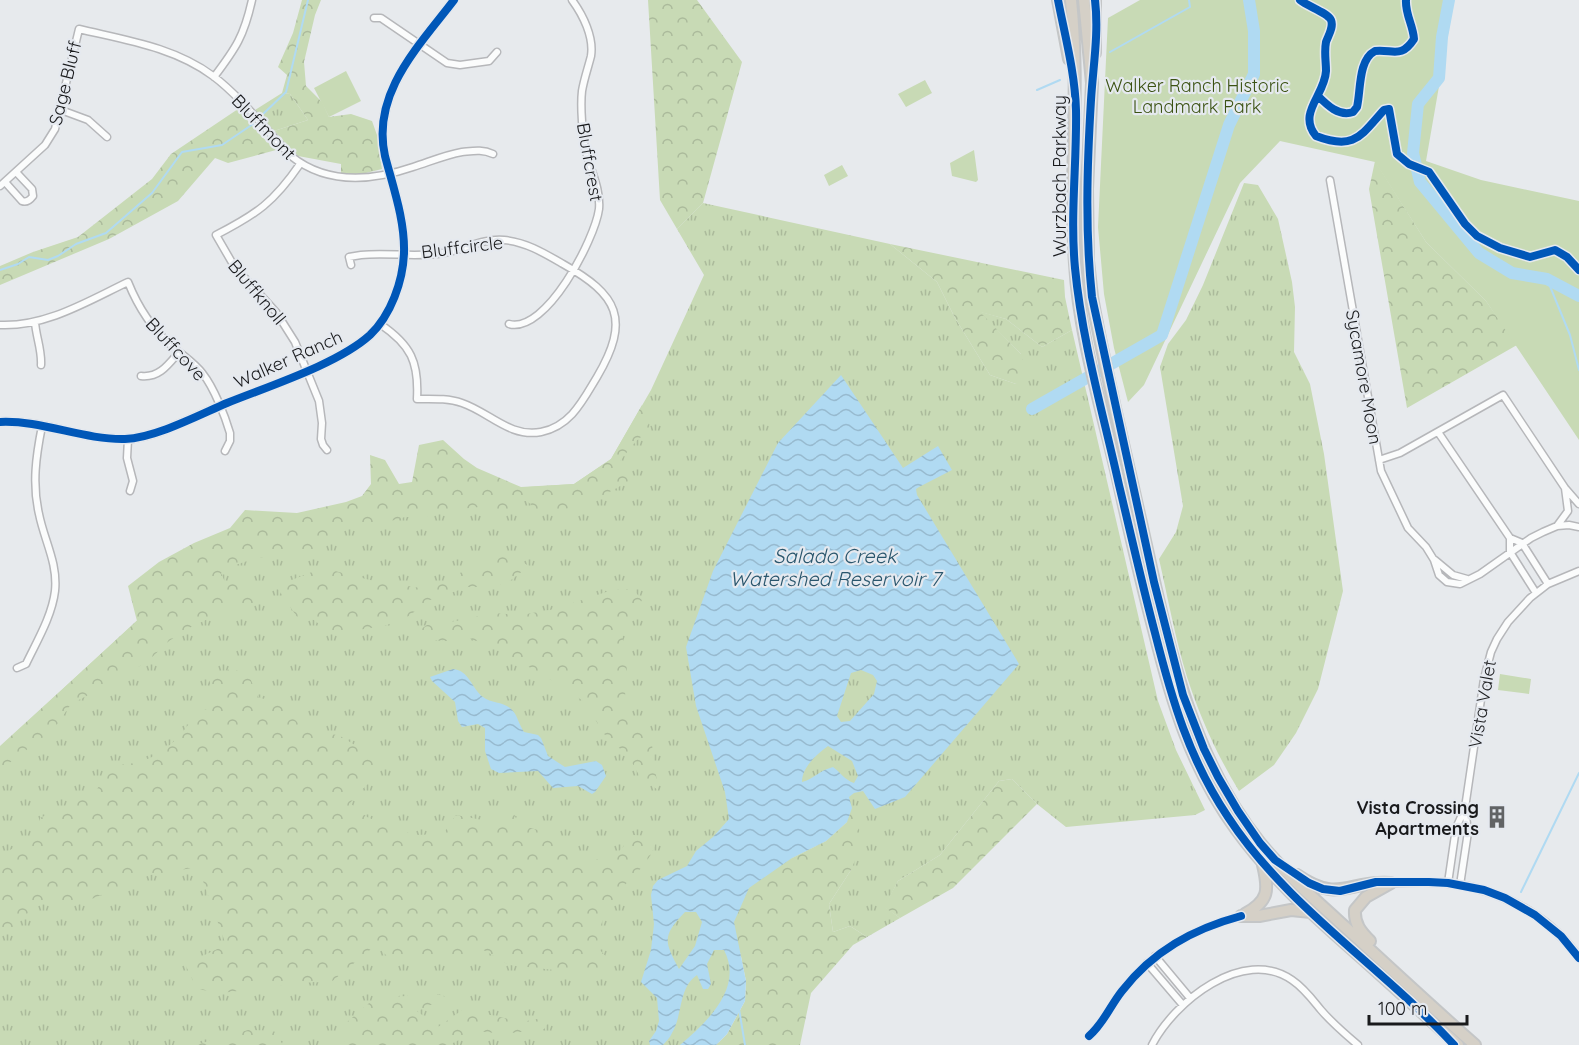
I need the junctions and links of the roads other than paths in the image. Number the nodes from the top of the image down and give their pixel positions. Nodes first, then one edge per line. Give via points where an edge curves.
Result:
1 (252, 0) edge
2 (453, 0) edge
3 (572, 0) edge
4 (1058, 0) edge
5 (1071, 0) edge
6 (1084, 0) edge
7 (1095, 0) edge
8 (374, 18) dead end
9 (79, 29) joint
10 (420, 45) junction
11 (497, 52) dead end
12 (214, 77) junction
13 (1092, 83) junction
14 (1074, 85) junction
15 (61, 110) junction
16 (107, 136) dead end
17 (493, 154) dead end
18 (300, 164) junction
19 (16, 172) junction
20 (390, 174) junction
21 (1330, 180) dead end
22 (2, 184) edge
23 (404, 254) junction
24 (351, 265) dead end
25 (573, 269) junction
26 (35, 322) junction
27 (380, 324) junction
28 (509, 324) dead end
29 (0, 325) edge
30 (179, 352) junction
31 (41, 365) dead end
32 (307, 370) junction
33 (141, 376) dead end
34 (219, 407) junction
35 (0, 422) edge
36 (42, 426) junction
37 (1438, 432) junction
38 (128, 439) junction
39 (327, 450) dead end
40 (225, 451) dead end
41 (1379, 460) junction
42 (1565, 488) junction
43 (130, 491) dead end
44 (1579, 504) edge
45 (1557, 526) junction
46 (1579, 527) edge
47 (1510, 538) junction
48 (1522, 543) junction
49 (1510, 552) junction
50 (1537, 565) junction
51 (1579, 571) edge
52 (1524, 573) junction
53 (1548, 584) junction
54 (1536, 592) junction
55 (17, 668) dead end
56 (1465, 808) junction
57 (1275, 860) junction
58 (1262, 862) junction
59 (1391, 883) junction
60 (1448, 883) junction
61 (1460, 885) junction
62 (1311, 912) junction
63 (1241, 916) junction
64 (1155, 956) junction
65 (1579, 958) edge
66 (1147, 963) junction
67 (1173, 978) junction
68 (1166, 985) junction
69 (1190, 998) junction
70 (1182, 1004) junction
71 (1431, 1020) junction
72 (1089, 1036) dead end
73 (1461, 1040) edge
74 (1152, 1045) edge
75 (1358, 1045) edge
76 (1454, 1045) edge
77 (1475, 1045) edge

1 - 12 street via 243,35
2 - 10 street, Walker Ranch
3 - 25 street, Bluffcrest via 591,42 581,115 584,145 599,204 595,226
4 - 14 highway
5 - 14 highway, Wurzbach Parkway
6 - 13 highway, Wurzbach Parkway
7 - 13 highway
8 - 10 street via 381,18
9 - 12 street, Bluffmont via 168,52
9 - 15 street, Sage Bluff
10 - 11 street via 447,63 460,65 489,61
10 - 20 street, Walker Ranch via 401,70 386,104 383,141
12 - 18 street, Bluffmont
13 - 57 highway, Wurzbach Parkway via 1087,221 1092,297 1154,582 1183,695 1204,749 1230,798
14 - 58 highway, Wurzbach Parkway via 1075,265 1080,312 1142,584 1172,700 1189,745 1220,804
15 - 16 street via 88,120
15 - 19 street, Sage Bluff via 45,145
17 - 20 street, Bluffmont via 484,150 456,153
18 - 20 street, Bluffmont via 340,178
18 - 32 street, Bluffknoll via 268,204 216,235 234,266 287,327
19 - 22 street, Sage Bluff
19 - 22 street via 32,189 31,199 22,201
20 - 23 street, Walker Ranch via 403,228
21 - 41 street, Sycamore Moon
23 - 24 street, Bluffcircle via 349,257
23 - 25 street, Bluffcircle via 443,253 480,242 507,240 533,247
23 - 27 street, Walker Ranch via 402,276
25 - 27 street, Bluffcircle via 608,298 616,322 615,336 581,405 567,420 540,433 511,430 459,402 417,399 417,370 410,352
25 - 28 street, Bluffcrest via 542,314 524,324
26 - 29 street
26 - 30 street, Bluffcove via 128,282 151,325
26 - 31 street
27 - 32 street, Walker Ranch via 361,342
30 - 33 street via 158,374
30 - 34 street, Bluffcove via 204,375
32 - 34 street, Walker Ranch
32 - 39 street, Bluffknoll via 319,401 321,439
34 - 38 street, Walker Ranch via 161,431
34 - 40 street, Bluffcove via 230,433
35 - 36 street, Walker Ranch
36 - 38 street, Walker Ranch
36 - 55 street via 36,497 54,565 55,593 26,664
37 - 41 street
37 - 42 street via 1503,395
37 - 47 street
38 - 43 street via 127,458 133,481
41 - 49 street, Sycamore Moon via 1408,528 1434,560 1454,575 1467,579 1480,574
42 - 44 street
42 - 45 street via 1568,511
45 - 46 street
45 - 48 street
47 - 48 street
47 - 49 street
48 - 49 street
48 - 50 street
49 - 52 street
50 - 52 street
50 - 53 street
51 - 53 street, Vista Valet
52 - 54 street
53 - 54 street, Vista Valet
54 - 56 street, Vista Valet via 1508,622 1489,659
56 - 60 street, Vista Valet via 1456,828
56 - 61 street, Vista Valet via 1468,832
57 - 59 highway via 1323,889 1340,891 1376,882
57 - 73 highway, Wurzbach Parkway
58 - 62 highway, Wurzbach Parkway
58 - 63 highway via 1267,891 1255,909
59 - 60 street
59 - 73 highway via 1359,903 1355,915 1358,927 1440,1006
60 - 61 street
61 - 65 street via 1484,890 1521,907 1561,936
62 - 63 highway via 1291,910
62 - 71 highway, Wurzbach Parkway
63 - 64 street via 1200,929
64 - 66 street
64 - 67 street
66 - 68 street
66 - 72 street
67 - 68 street
67 - 69 street
68 - 70 street
69 - 70 street
69 - 75 street via 1214,982 1245,971 1277,972 1302,987
70 - 74 street
71 - 73 highway, Wurzbach Parkway
71 - 76 highway
73 - 77 highway, Wurzbach Parkway

